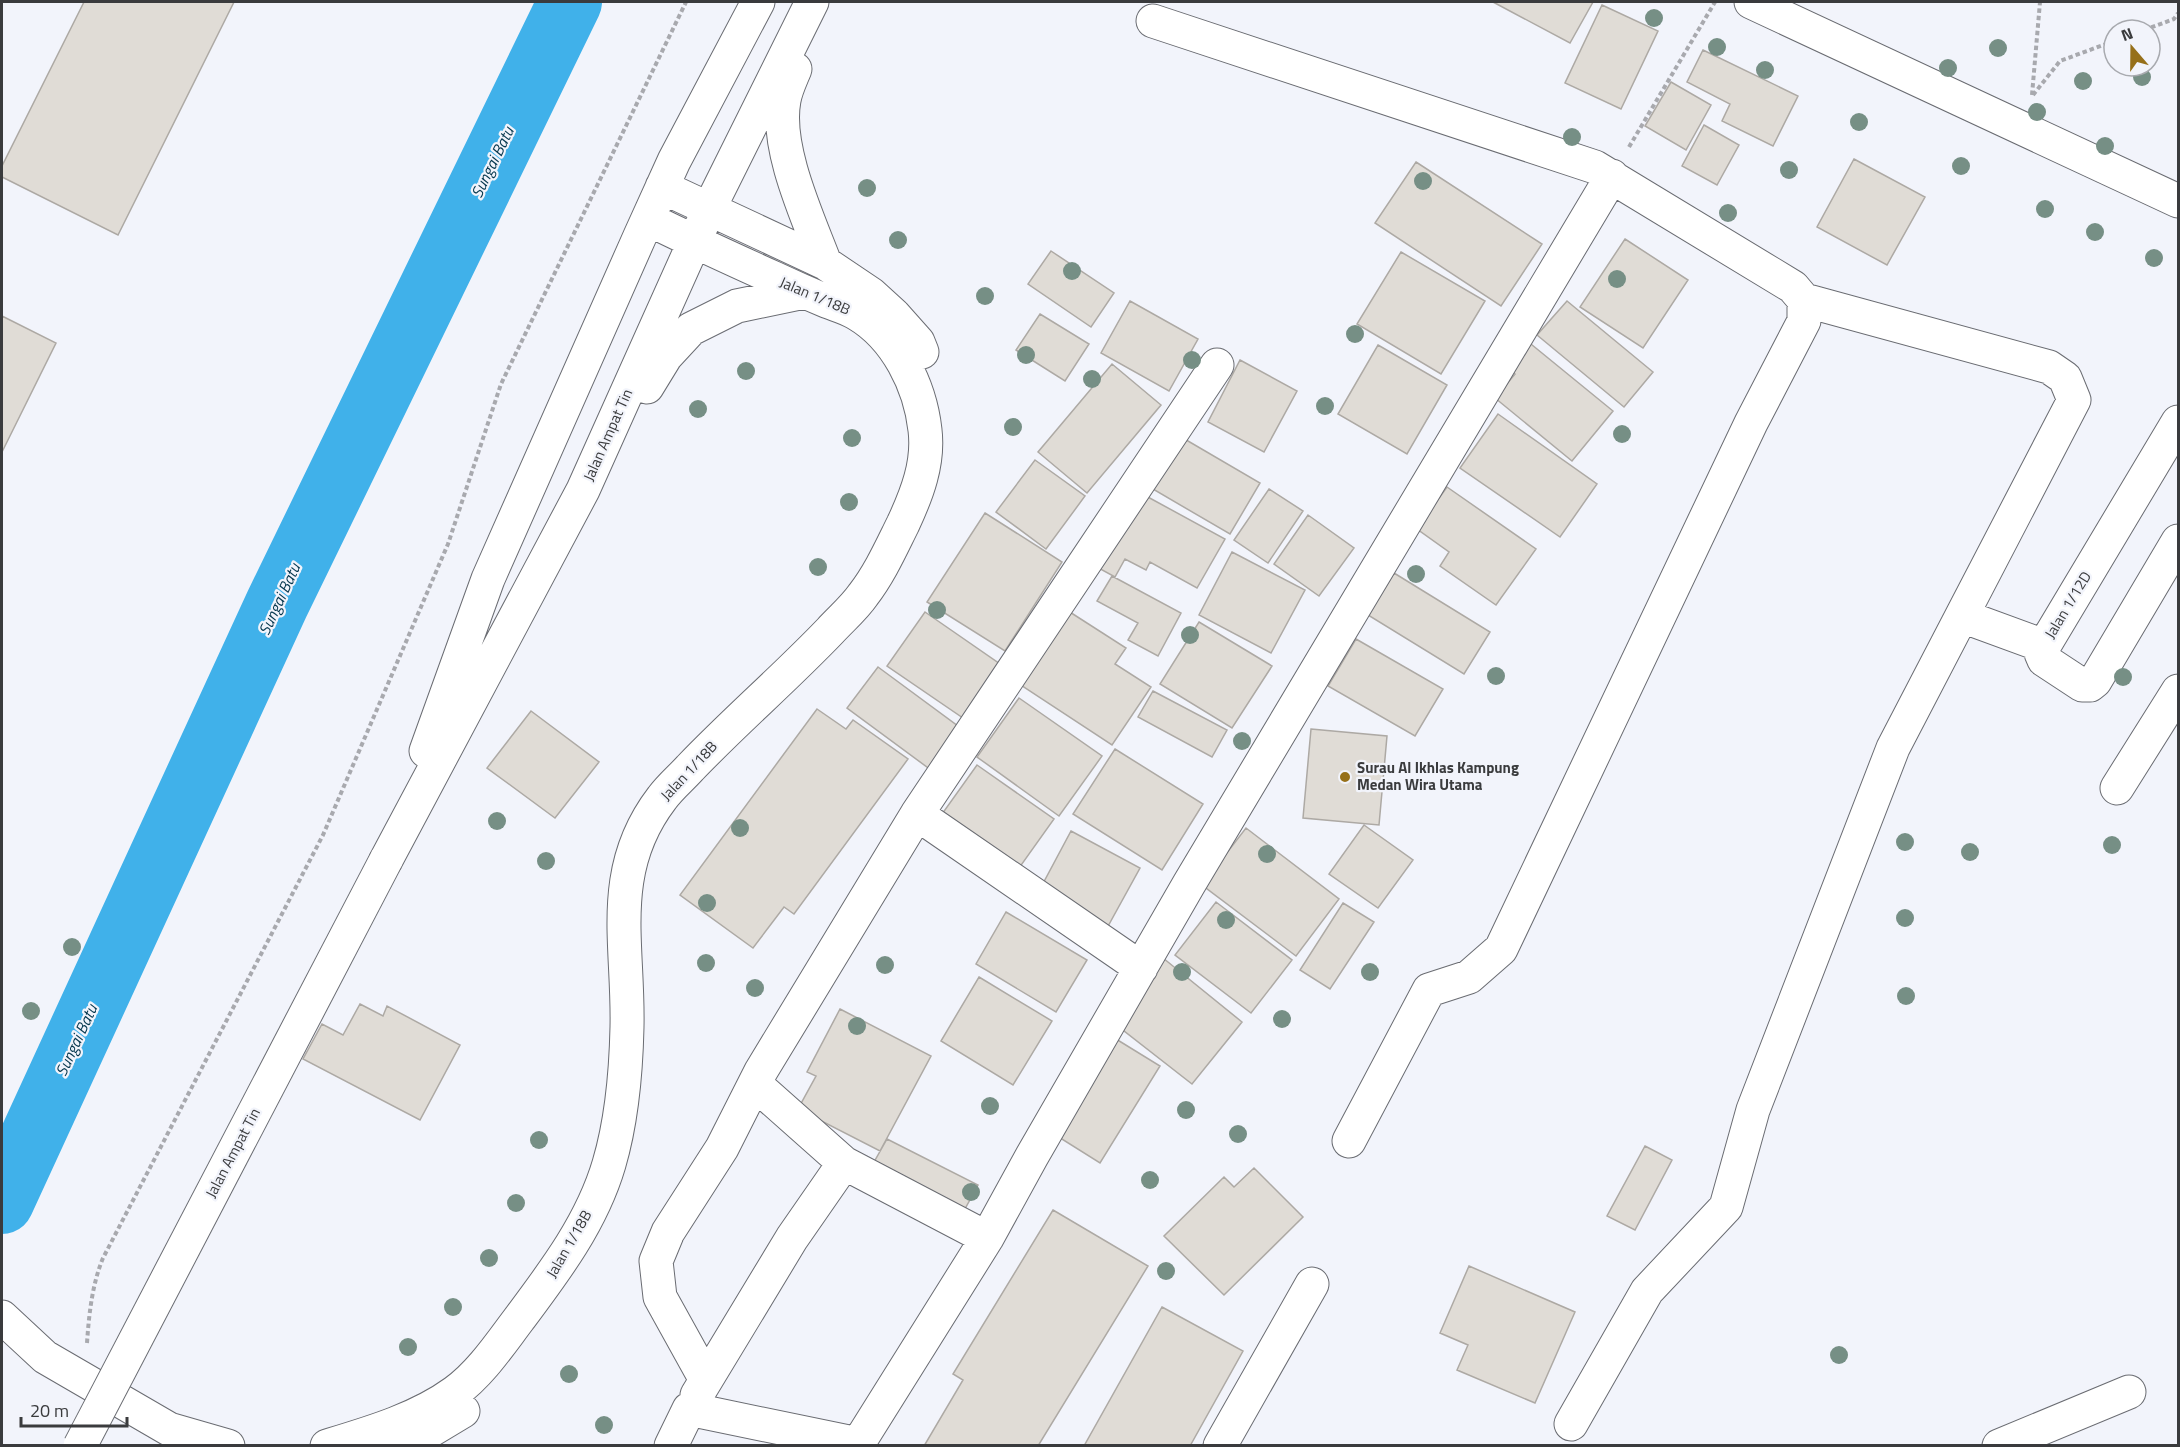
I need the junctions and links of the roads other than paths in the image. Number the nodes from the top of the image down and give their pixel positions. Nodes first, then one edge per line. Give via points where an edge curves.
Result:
1 (758, 2) edge
2 (812, 2) edge
3 (824, 2) edge
4 (1751, 2) edge
5 (1154, 21) dead end
6 (1612, 176) junction
7 (662, 188) junction
8 (2178, 201) edge
9 (709, 209) junction
10 (648, 219) junction
11 (694, 242) junction
12 (825, 263) junction
13 (804, 292) junction
14 (1804, 300) junction
15 (1217, 364) dead end
16 (2178, 422) edge
17 (584, 490) junction
18 (2178, 542) edge
19 (1962, 615) junction
20 (2044, 646) junction
21 (2178, 691) edge
22 (2117, 788) dead end
23 (917, 814) junction
24 (386, 860) junction
25 (1141, 968) junction
26 (755, 1084) junction
27 (1349, 1141) dead end
28 (844, 1163) junction
29 (987, 1238) junction
30 (1312, 1284) dead end
31 (2, 1317) edge
32 (2, 1349) edge
33 (38, 1366) junction
34 (706, 1380) junction
35 (2129, 1392) dead end
36 (689, 1409) junction
37 (1572, 1424) dead end
38 (858, 1445) edge
39 (80, 1446) edge
40 (152, 1446) edge
41 (228, 1446) edge
42 (327, 1446) edge
43 (405, 1446) edge
44 (671, 1446) edge
45 (1220, 1446) edge
46 (1999, 1446) edge

1 - 7 street, Jalan Ampat Tin
2 - 9 street, Jalan Ampat Tin
3 - 12 street via 784,99 782,126 798,192
4 - 8 street
5 - 6 street via 1595,167
6 - 14 street via 1793,287
6 - 25 street
7 - 9 street, Jalan 1/18B
7 - 10 street, Jalan Ampat Tin
9 - 11 street, Jalan Ampat Tin
9 - 12 street, Jalan 1/18B
10 - 11 street, Jalan 1/18B
10 - 24 street, Jalan Ampat Tin via 488,579
11 - 13 street, Jalan 1/18B
11 - 17 street, Jalan Ampat Tin
12 - 43 street, Jalan 1/18B via 894,315 918,342 930,369 948,429 946,466 932,512 904,571 879,610 679,811 658,845 645,908 649,1026 641,1116 624,1177 601,1235 564,1294 490,1385 459,1415
13 - 17 street via 737,306 691,329 666,356
13 - 42 street, Jalan 1/18B via 857,314 901,357 926,431 925,463 913,504 886,561 862,597 662,798 639,837 623,907 627,1026 621,1114 608,1167 582,1226 555,1271 482,1366 455,1392 374,1432
14 - 19 street via 2049,367 2065,378 2074,400
14 - 27 street via 1804,321 1751,423 1501,949 1468,977 1429,990
15 - 23 street
16 - 20 street, Jalan 1/12D
17 - 24 street, Jalan Ampat Tin
18 - 20 street, Jalan 1/12D via 2090,685 2082,685 2044,660
19 - 20 street
19 - 37 street via 1893,748 1754,1110 1726,1207 1647,1291
21 - 22 street
23 - 25 street
23 - 26 street
24 - 39 street, Jalan Ampat Tin, bridge
25 - 29 street
26 - 28 street
26 - 34 street via 722,1148 668,1232 656,1261 660,1297
28 - 29 street
28 - 34 street via 792,1238
29 - 38 street
30 - 45 street
31 - 33 street
32 - 33 street
33 - 40 street
33 - 41 street via 169,1429
34 - 36 street
35 - 46 street
36 - 38 street
36 - 44 street

